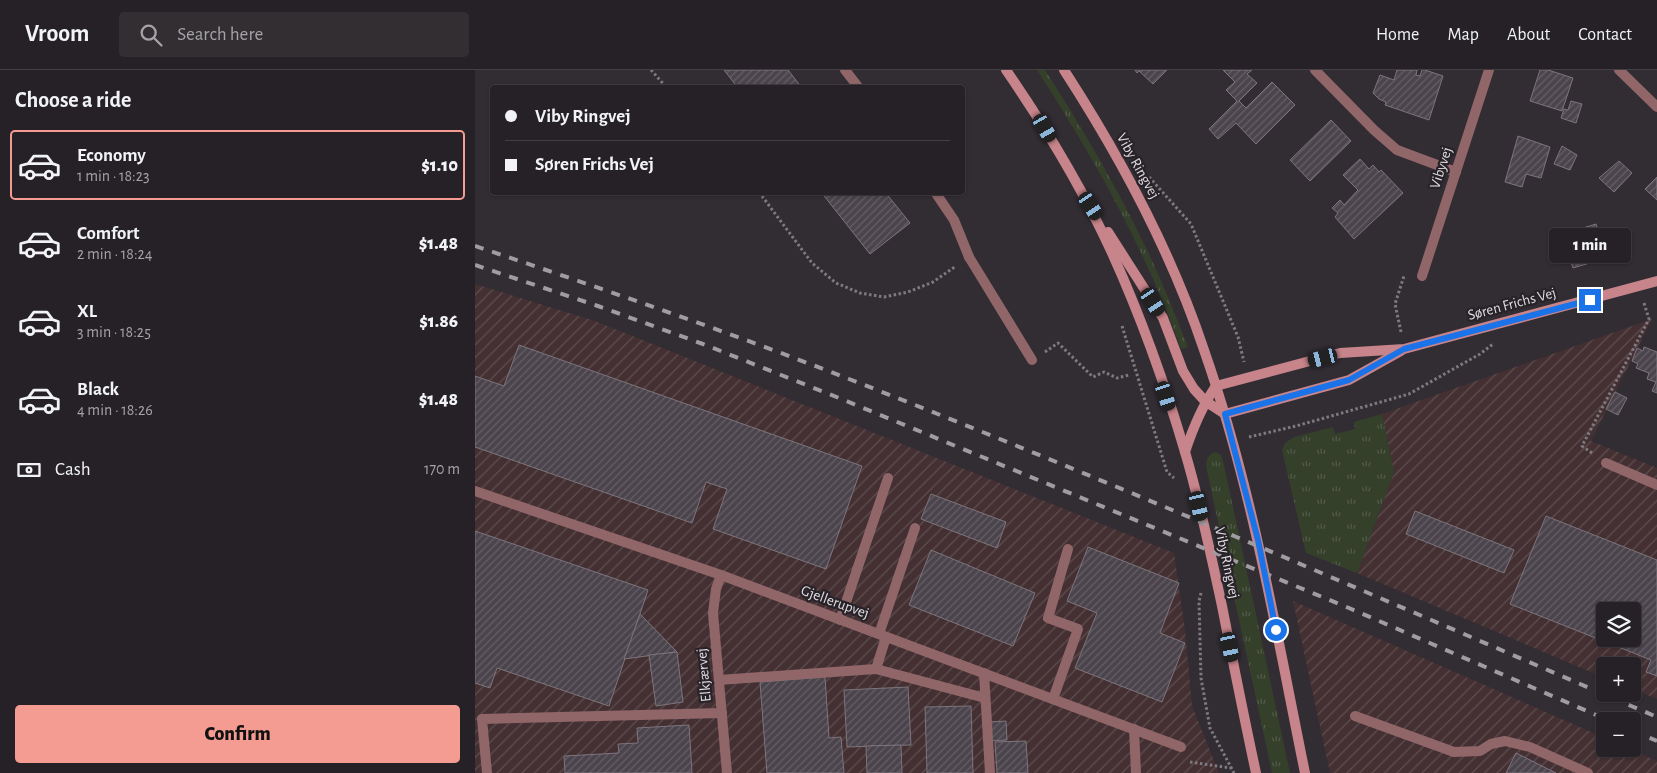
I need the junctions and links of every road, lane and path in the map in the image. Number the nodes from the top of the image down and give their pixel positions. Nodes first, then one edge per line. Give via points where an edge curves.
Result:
1 (651, 70) edge
2 (845, 70) edge
3 (1006, 70) edge
4 (1063, 70) edge
5 (1315, 70) edge
6 (1489, 70) edge
7 (1619, 70) edge
8 (664, 85) edge
9 (857, 85) edge
10 (1657, 107) edge
11 (1456, 172) junction
12 (1080, 190) junction
13 (761, 195) edge
14 (937, 195) edge
15 (1191, 224) dead end
16 (969, 257) junction
17 (1423, 276) joint
18 (1657, 280) edge
19 (1638, 286) junction
20 (1495, 342) dead end
21 (1404, 349) junction
22 (1032, 360) joint
23 (1129, 375) dead end
24 (1248, 376) junction
25 (1216, 386) junction
26 (1205, 401) junction
27 (1225, 414) junction
28 (1232, 440) junction
29 (1185, 452) junction
30 (1606, 463) joint
31 (888, 478) dead end
32 (1657, 485) edge
33 (475, 491) edge
34 (915, 528) dead end
35 (1068, 549) dead end
36 (721, 576) junction
37 (1201, 592) dead end
38 (840, 620) junction
39 (882, 636) junction
40 (876, 669) junction
41 (984, 673) junction
42 (719, 680) junction
43 (985, 698) junction
44 (1053, 699) junction
45 (722, 714) junction
46 (1355, 716) dead end
47 (1134, 729) junction
48 (1181, 747) joint
49 (1231, 768) junction
50 (487, 773) edge
51 (727, 773) edge
52 (990, 773) edge
53 (1136, 773) edge
54 (1234, 773) edge
55 (1256, 773) edge
56 (1305, 773) edge
57 (1587, 773) edge

1 - 8 path
2 - 9 street
3 - 12 main road, Viby Ringvej via 1045,128
4 - 25 main road, Viby Ringvej via 1089,108 1158,234
5 - 11 street via 1397,150
6 - 11 street, Vibyvej
7 - 10 street
11 - 17 street, Vibyvej
12 - 26 main road via 1163,318 1183,371
12 - 29 main road, Viby Ringvej via 1137,312
13 - 16 path via 812,263 836,283 860,293 884,297 908,292 933,282
14 - 16 street via 954,220
15 - 24 path via 1238,337
16 - 22 street
17 - 21 path via 1405,271 1395,304
18 - 19 main road, Søren Frichs Vej
19 - 21 main road, Søren Frichs Vej
19 - 30 path via 1649,319 1582,446
20 - 28 path via 1481,354 1409,394 1297,426
21 - 24 main road, Søren Frichs Vej via 1340,354
21 - 27 main road, Søren Frichs Vej via 1349,380
22 - 23 path via 1058,343 1093,377 1104,372 1117,378
24 - 25 main road, Søren Frichs Vej
25 - 26 main road
25 - 27 main road, Viby Ringvej
26 - 27 main road
26 - 29 main road
27 - 28 main road, Viby Ringvej
28 - 56 main road, Viby Ringvej via 1258,540
29 - 55 main road, Viby Ringvej via 1209,548
30 - 32 street
31 - 38 street
33 - 36 street, Gjellerupvej
34 - 39 street
35 - 44 street via 1048,618 1078,629
36 - 38 street, Gjellerupvej
36 - 42 street, Elkjærvej via 713,613
37 - 49 path via 1201,678 1210,728
38 - 39 street, Gjellerupvej
39 - 40 street
39 - 41 street, Gjellerupvej
40 - 42 street
40 - 43 street
41 - 43 street
41 - 44 street, Gjellerupvej
42 - 45 street, Elkjærvej
43 - 52 street
44 - 47 street, Gjellerupvej
45 - 50 street via 482,719
45 - 51 street, Elkjærvej
46 - 57 street via 1454,752 1480,751 1491,744 1505,742 1530,747
47 - 48 street, Gjellerupvej
47 - 53 street
48 - 49 path via 1177,759
49 - 54 path

